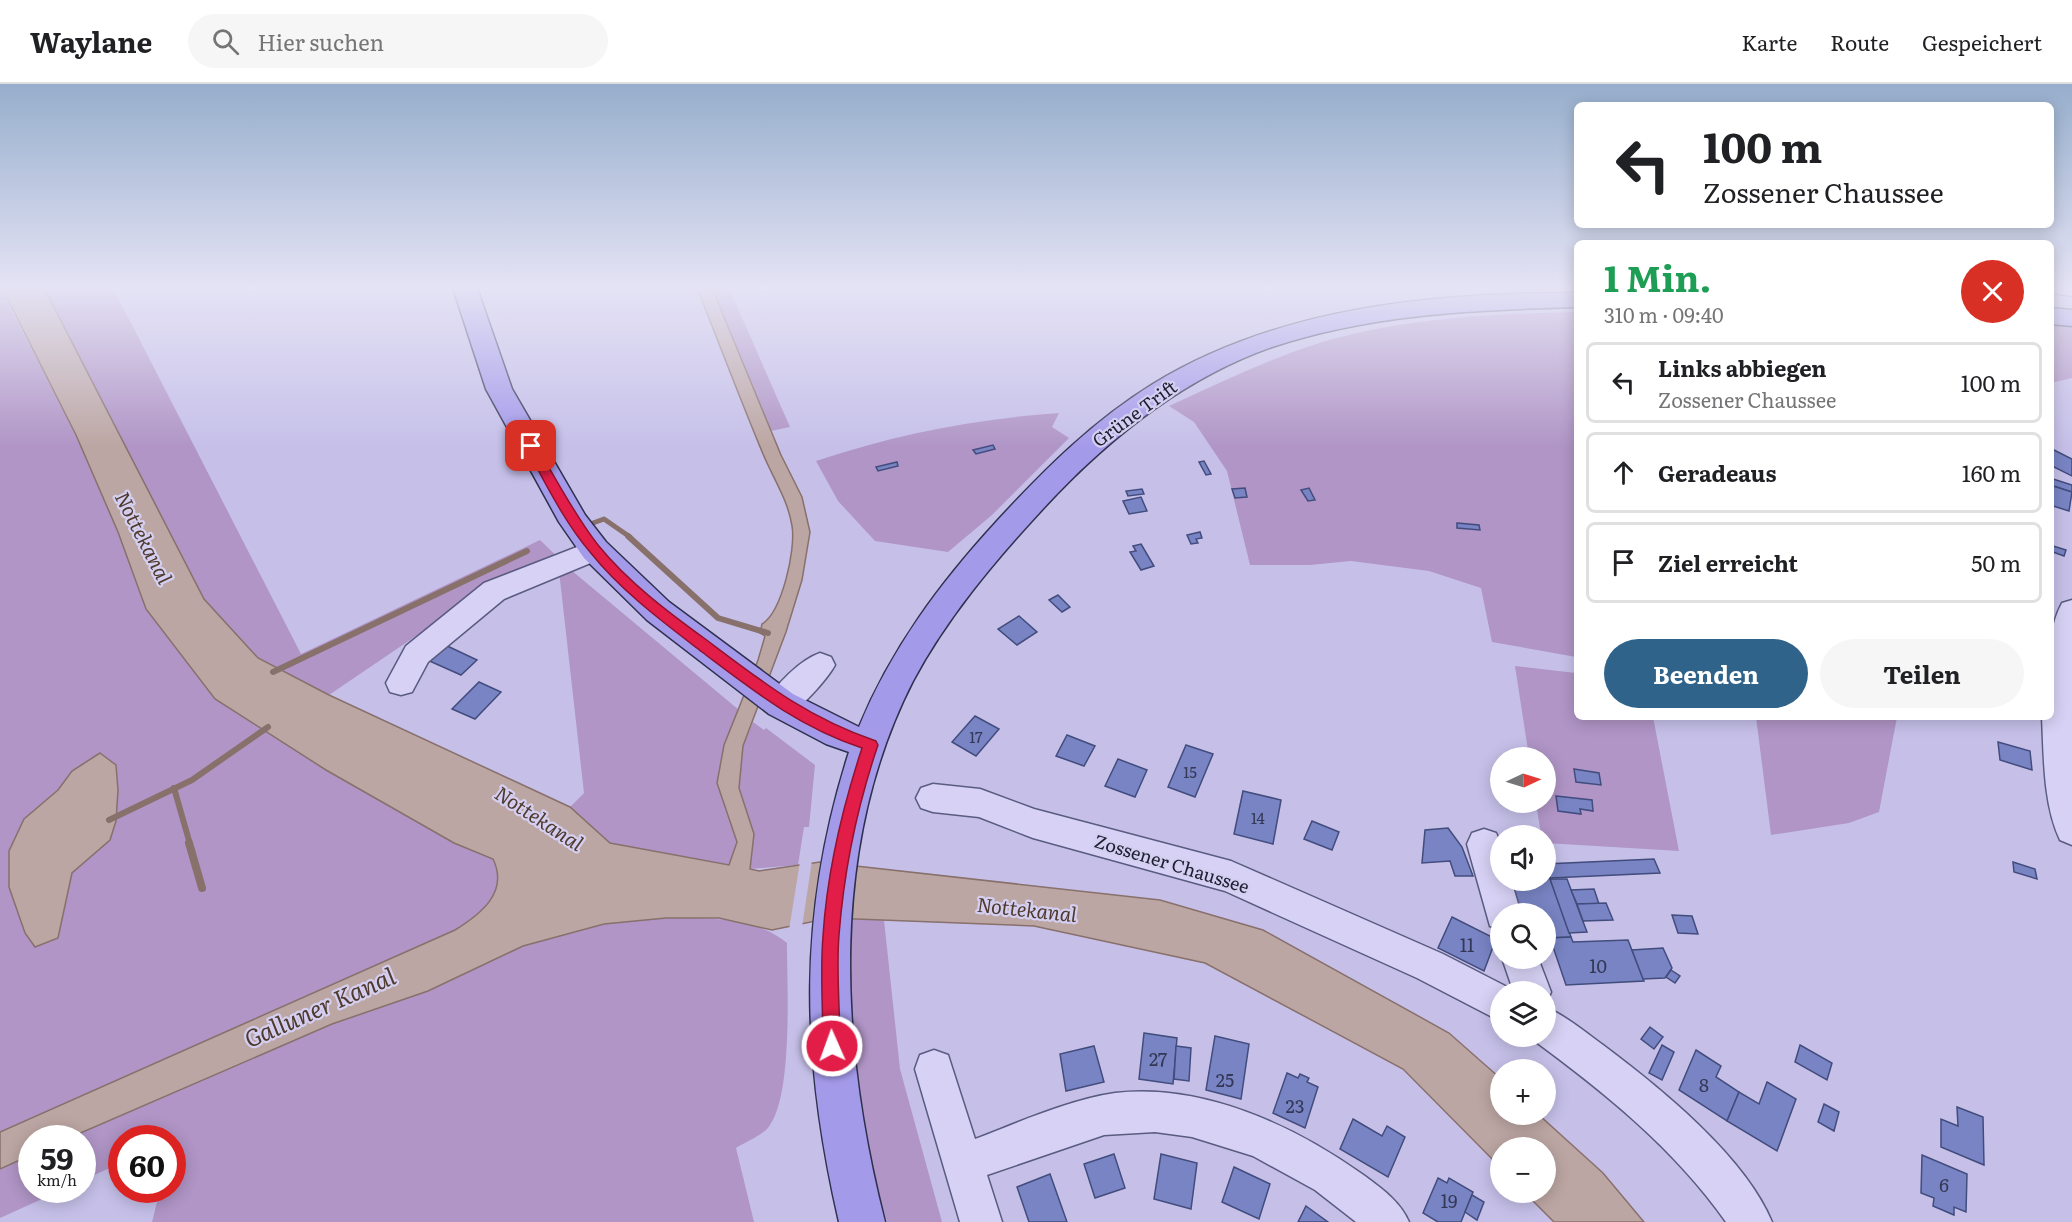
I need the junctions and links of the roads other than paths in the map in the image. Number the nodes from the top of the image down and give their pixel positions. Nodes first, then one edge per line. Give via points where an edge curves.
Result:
1 (483, 341) edge
2 (1267, 341) edge
3 (595, 550) junction
4 (2072, 611) edge
5 (820, 665) dead end
6 (401, 683) dead end
7 (774, 699) junction
8 (2065, 739) edge
9 (871, 745) junction
10 (933, 798) dead end
11 (2072, 830) edge
12 (1484, 844) dead end
13 (1500, 903) edge
14 (1490, 998) edge
15 (1556, 1034) edge
16 (934, 1069) dead end
17 (962, 1164) junction
18 (862, 1222) edge
19 (981, 1222) edge
20 (1388, 1222) edge
21 (1751, 1222) edge

1 - 3 main road via 499,389 574,522
2 - 9 main road, Grüne Trift via 1201,369 1146,400 1068,464 982,560 923,638 888,697
3 - 6 street via 494,591 417,654
3 - 7 main road via 658,611
4 - 8 street via 2056,700
5 - 7 street
7 - 9 main road via 838,734
8 - 11 street via 2061,772
9 - 18 main road, Grüne Trift via 844,838 831,937 836,1096
10 - 14 street, Zossener Chaussee via 980,803 1033,823 1231,877 1430,966
12 - 13 street
15 - 21 street via 1647,1103 1734,1195
16 - 17 street
17 - 19 street
17 - 20 street via 1053,1130 1116,1113 1185,1117 1229,1125 1307,1161

